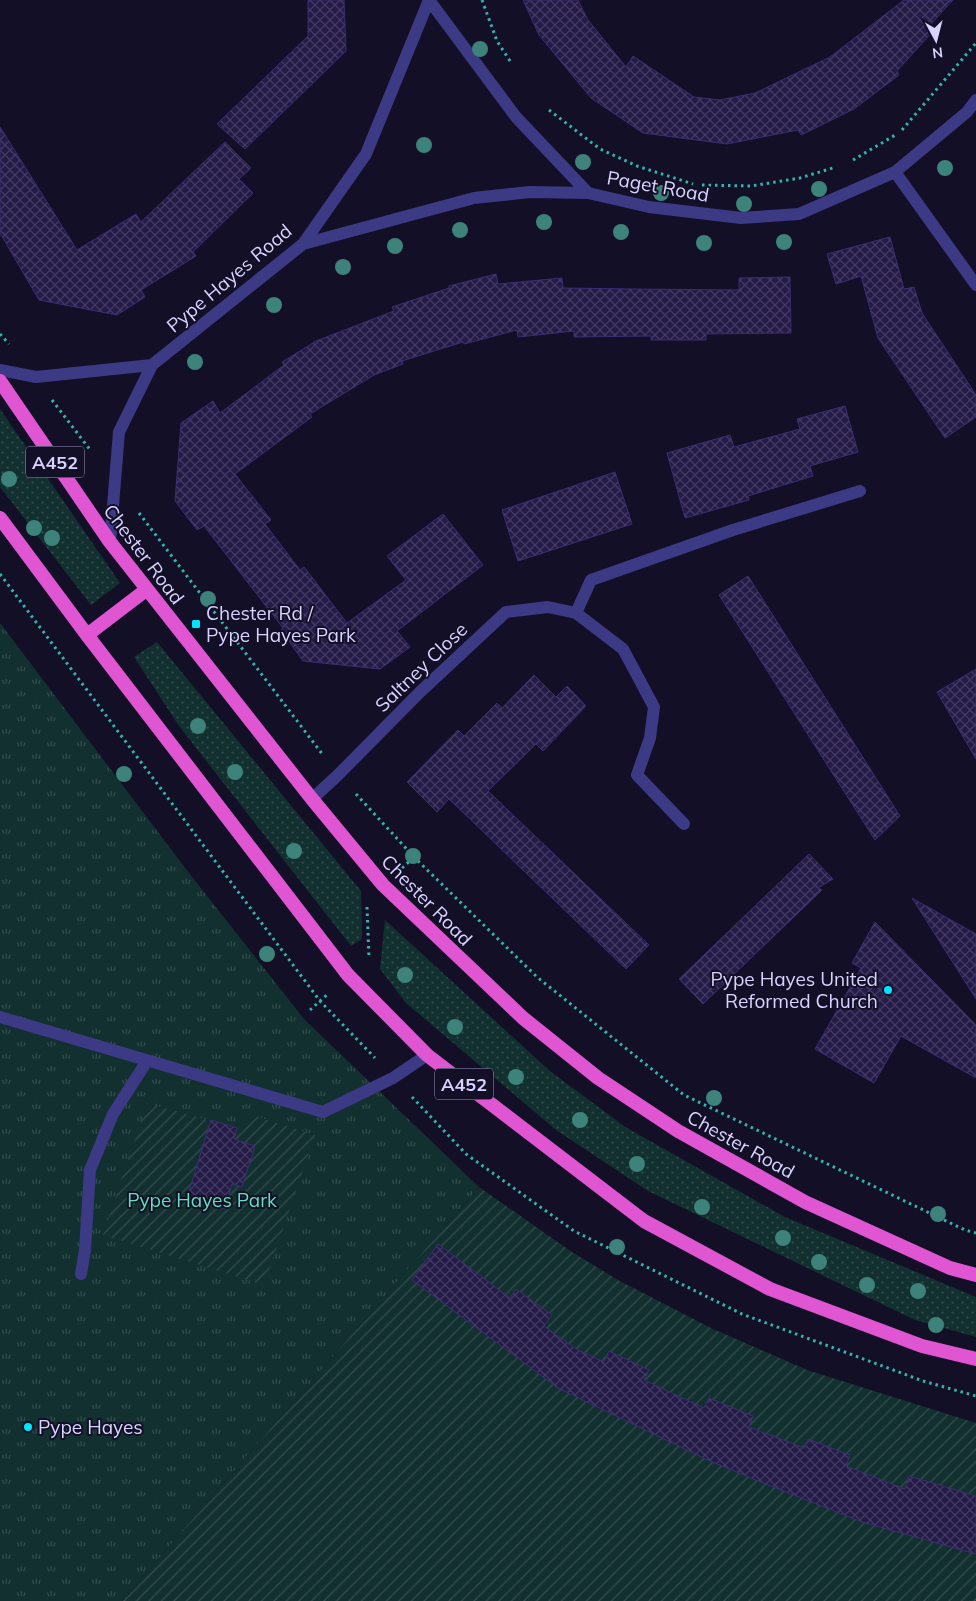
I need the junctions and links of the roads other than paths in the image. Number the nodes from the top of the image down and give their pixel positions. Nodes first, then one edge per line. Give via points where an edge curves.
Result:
1 (429, 0) edge
2 (976, 100) edge
3 (895, 172) junction
4 (588, 193) junction
5 (302, 244) junction
6 (976, 286) edge
7 (152, 365) junction
8 (0, 370) edge
9 (0, 381) edge
10 (860, 491) dead end
11 (0, 518) edge
12 (110, 542) junction
13 (146, 590) junction
14 (576, 612) junction
15 (87, 635) junction
16 (312, 800) junction
17 (684, 824) dead end
18 (0, 1018) edge
19 (427, 1055) junction
20 (147, 1061) junction
21 (81, 1274) dead end
22 (976, 1275) edge
23 (976, 1359) edge

1 - 4 street, Pype Hayes Road via 516,117
1 - 5 street, Pype Hayes Road via 366,154
2 - 3 street, Paget Road
3 - 4 street, Paget Road via 790,215 741,218 649,207
3 - 6 street
4 - 5 street, Paget Road via 530,192 474,198
5 - 7 street, Pype Hayes Road
7 - 8 street via 36,377
7 - 12 street, Pype Hayes Road via 119,432
9 - 12 highway, Chester Road / A452
10 - 14 street via 733,530 591,580
11 - 15 highway, A452
12 - 13 highway, Chester Road / A452
13 - 15 highway
13 - 16 highway, Chester Road / A452
14 - 16 street, Saltney Close via 548,606 506,612
14 - 17 street, Saltney Close via 622,649 654,707 650,738 637,775
15 - 19 highway, A452 via 348,975
16 - 22 highway, Chester Road / A452 via 383,885 522,1018 598,1078 678,1131 805,1202 950,1268
18 - 20 street
19 - 20 street via 393,1078 323,1112
19 - 23 highway, A452 via 644,1222 770,1289 922,1346
20 - 21 street via 113,1114 90,1170

